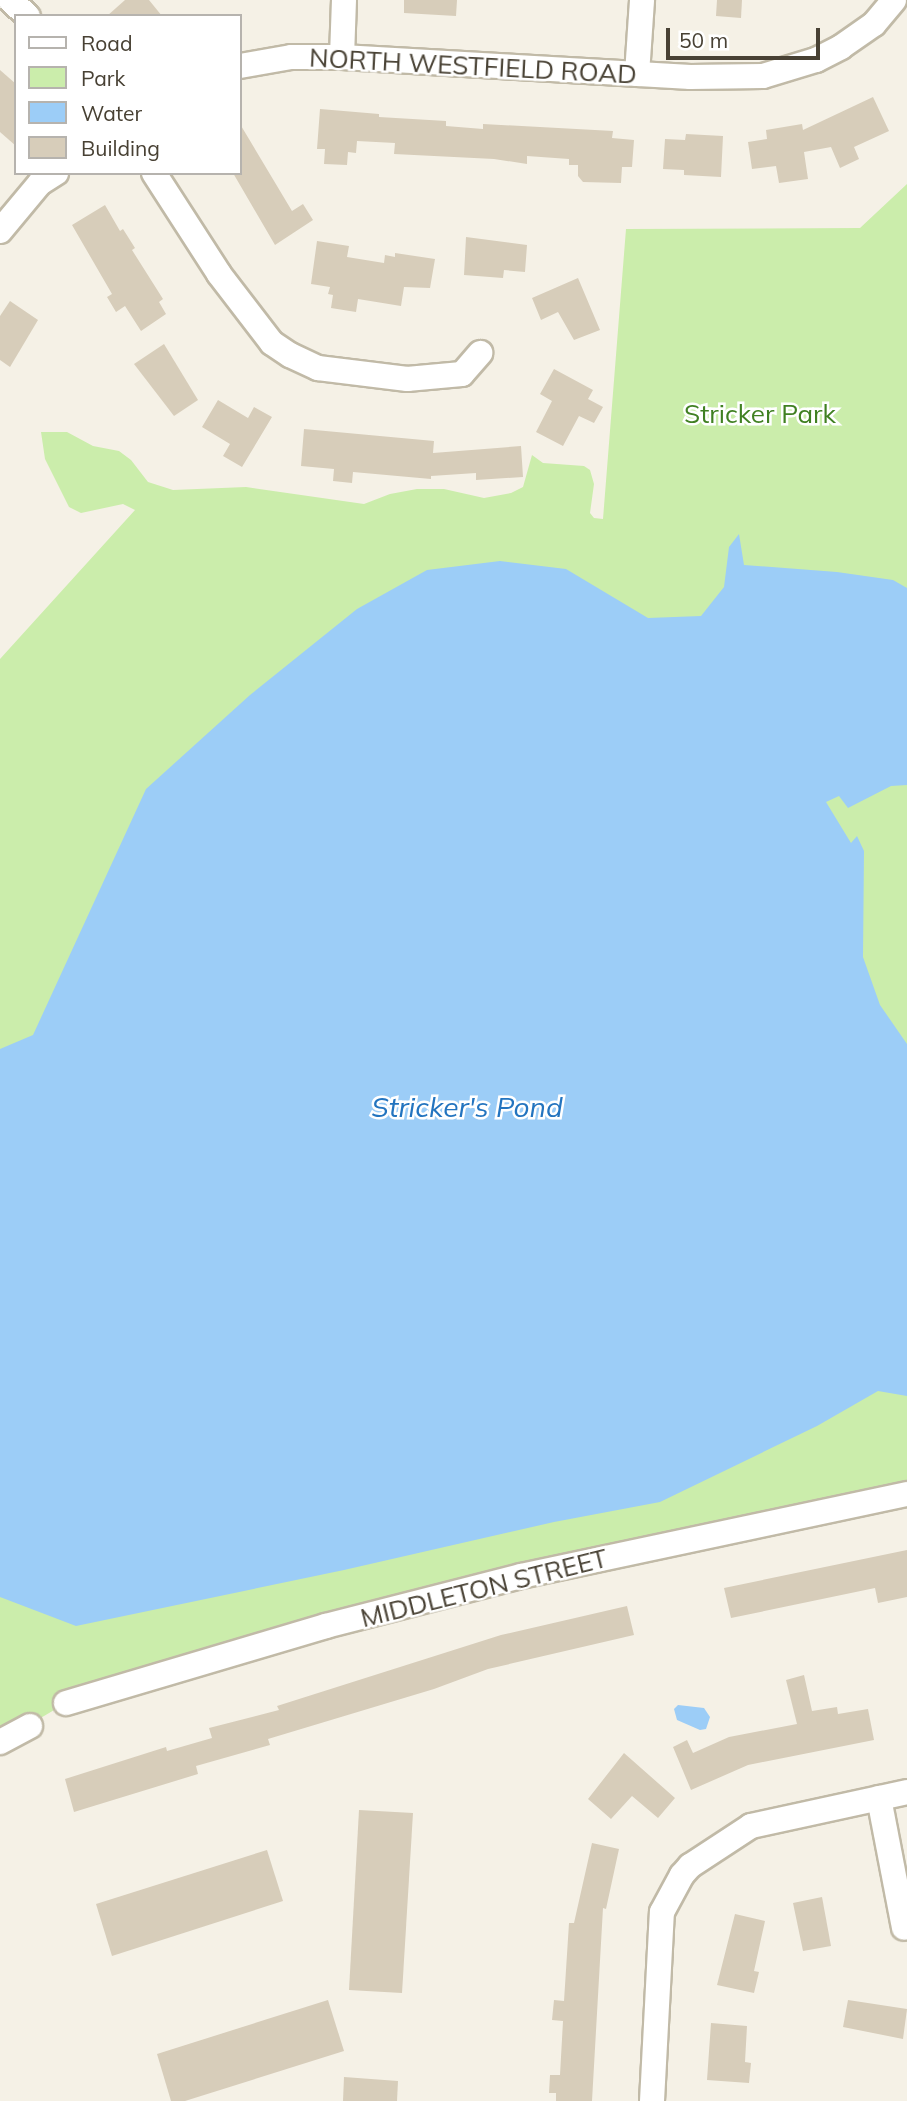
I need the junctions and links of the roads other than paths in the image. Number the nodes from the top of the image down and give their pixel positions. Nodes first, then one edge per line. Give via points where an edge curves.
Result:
1 (10, 0) edge
2 (344, 0) edge
3 (642, 0) edge
4 (894, 0) edge
5 (26, 14) edge
6 (341, 57) junction
7 (242, 66) edge
8 (637, 74) junction
9 (53, 175) edge
10 (155, 175) edge
11 (0, 231) edge
12 (480, 353) dead end
13 (907, 1494) edge
14 (66, 1703) dead end
15 (30, 1726) dead end
16 (0, 1742) edge
17 (907, 1792) edge
18 (879, 1798) junction
19 (904, 1928) dead end
20 (652, 2101) edge

1 - 5 street
2 - 6 street
3 - 8 street
4 - 8 street, NORTH WESTFIELD ROAD via 874,23 841,47 793,68 731,78
6 - 7 street, NORTH WESTFIELD ROAD via 291,57
6 - 8 street, NORTH WESTFIELD ROAD
9 - 11 street via 40,183
10 - 12 street via 219,274 272,343 290,355 318,368 407,379 462,374
13 - 14 street, MIDDLETON STREET via 521,1576 326,1626
15 - 16 street
17 - 18 street
18 - 19 street
18 - 20 street via 751,1825 690,1866 662,1912

